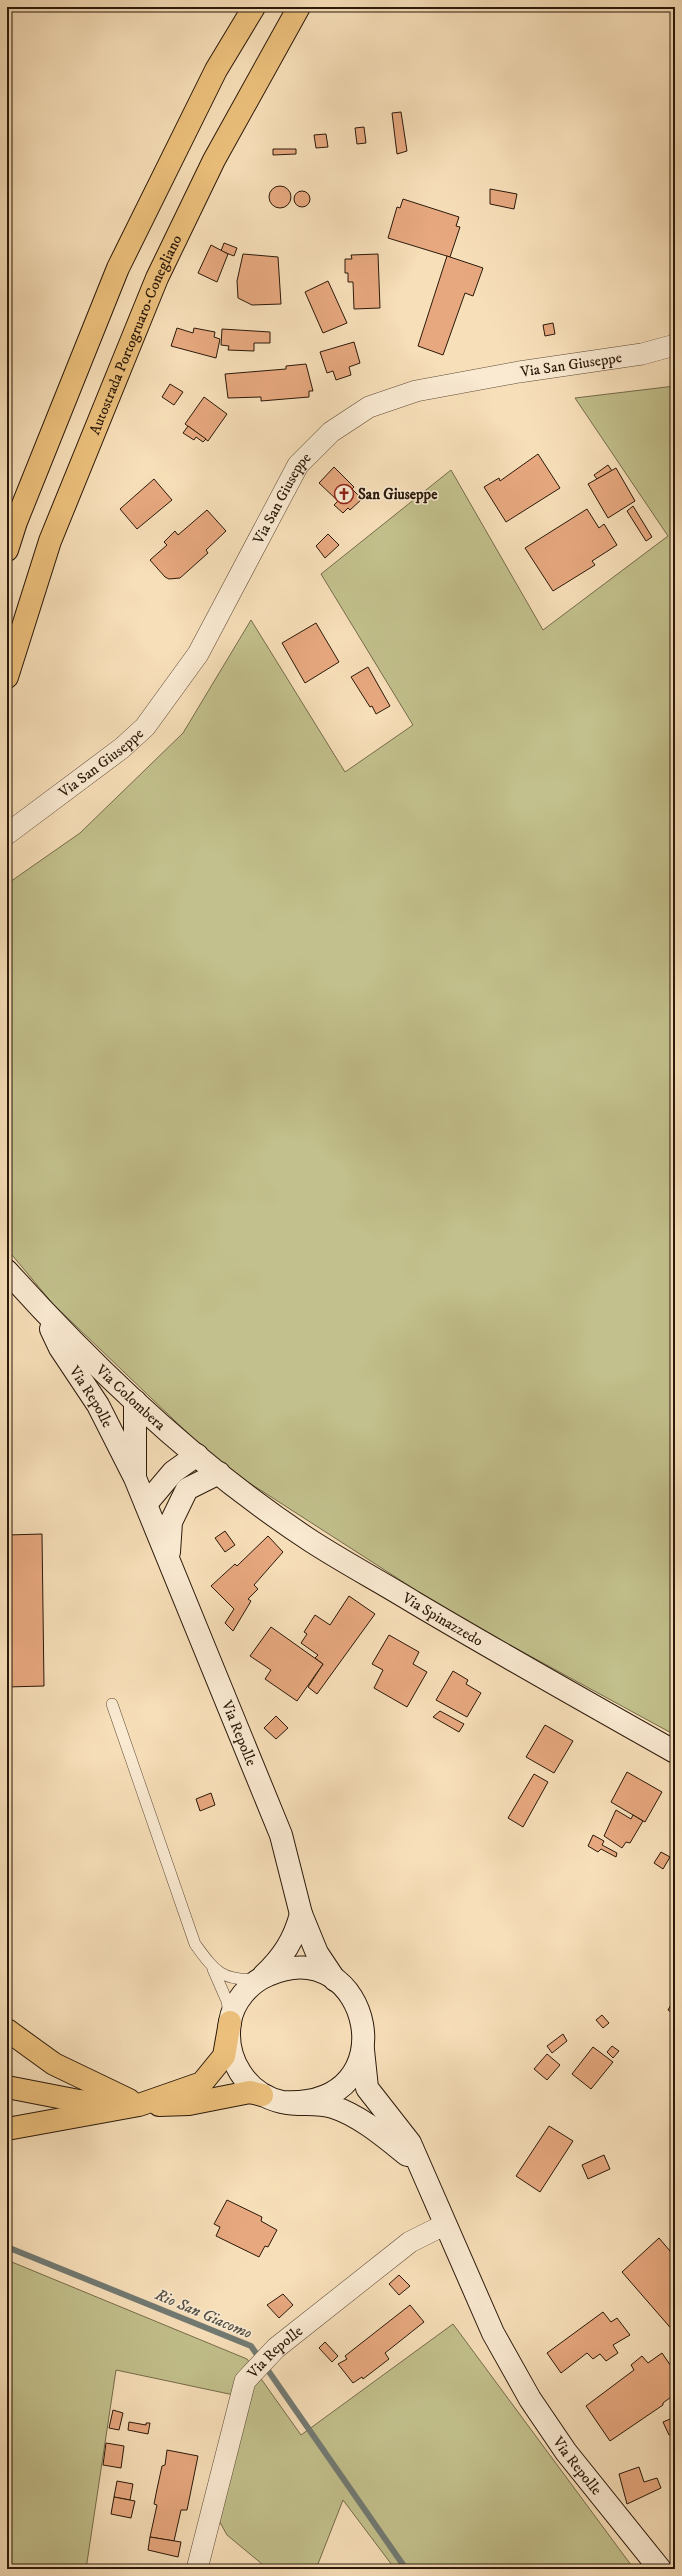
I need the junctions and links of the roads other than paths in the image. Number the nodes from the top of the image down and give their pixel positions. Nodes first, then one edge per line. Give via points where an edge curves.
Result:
1 (254, 7) edge
2 (298, 7) edge
3 (675, 345) edge
4 (7, 550) edge
5 (7, 677) edge
6 (7, 834) edge
7 (7, 1271) edge
8 (48, 1316) junction
9 (136, 1401) junction
10 (197, 1455) junction
11 (219, 1473) junction
12 (135, 1478) junction
13 (146, 1504) junction
14 (168, 1556) junction
15 (112, 1704) dead end
16 (675, 1752) edge
17 (301, 1914) junction
18 (213, 1969) junction
19 (260, 1978) junction
20 (335, 1980) junction
21 (230, 2022) junction
22 (7, 2030) edge
23 (363, 2050) junction
24 (7, 2087) edge
25 (272, 2099) junction
26 (139, 2105) junction
27 (7, 2129) edge
28 (420, 2166) junction
29 (444, 2225) junction
30 (197, 2569) edge
31 (660, 2569) edge

1 - 4 highway via 216,70 118,268
2 - 5 highway, Autostrada Portogruaro-Conegliano via 214,160 157,278 50,540
3 - 6 street, Via San Giuseppe via 642,354 519,372 416,391 369,407 331,432 298,465 269,515 198,654 153,717 122,748
7 - 8 street
8 - 9 street, Via Colombera
8 - 12 street, Via Repolle via 60,1348 98,1406
9 - 10 street, Via Colombera
9 - 12 street, Via Repolle
10 - 11 street, Via Colombera
10 - 13 street via 173,1472
11 - 14 street, Via Repolle via 187,1489 171,1522
11 - 16 street, Via Spinazzedo via 311,1541 529,1670
12 - 13 street, Via Repolle
13 - 14 street, Via Repolle
14 - 17 street, Via Repolle via 281,1835
15 - 18 lane via 195,1944
17 - 19 street, Via Repolle via 295,1936 283,1955
17 - 20 street, Via Repolle via 317,1953
18 - 19 lane via 236,1980
18 - 21 lane via 227,2001
19 - 20 street, Via Repolle via 278,1970 298,1967 317,1971
19 - 21 street, Via Repolle via 246,1990 236,2005
20 - 23 street, Via Repolle via 350,1993 360,2011 364,2030
21 - 25 street, Via Repolle via 229,2043 234,2064 246,2082
21 - 26 highway via 224,2056 202,2083
22 - 26 highway via 54,2064
23 - 25 street, Via Repolle via 355,2070 336,2090 324,2098 303,2104
23 - 28 street, Via Repolle via 367,2088 410,2143
24 - 26 highway via 79,2101
25 - 26 highway via 250,2092 189,2104
25 - 28 street, Via Repolle via 333,2107 379,2132
26 - 27 highway
28 - 29 street, Via Repolle
29 - 30 street, Via Repolle via 410,2242 276,2348 245,2381
29 - 31 street, Via Repolle via 493,2333 530,2399 566,2452

